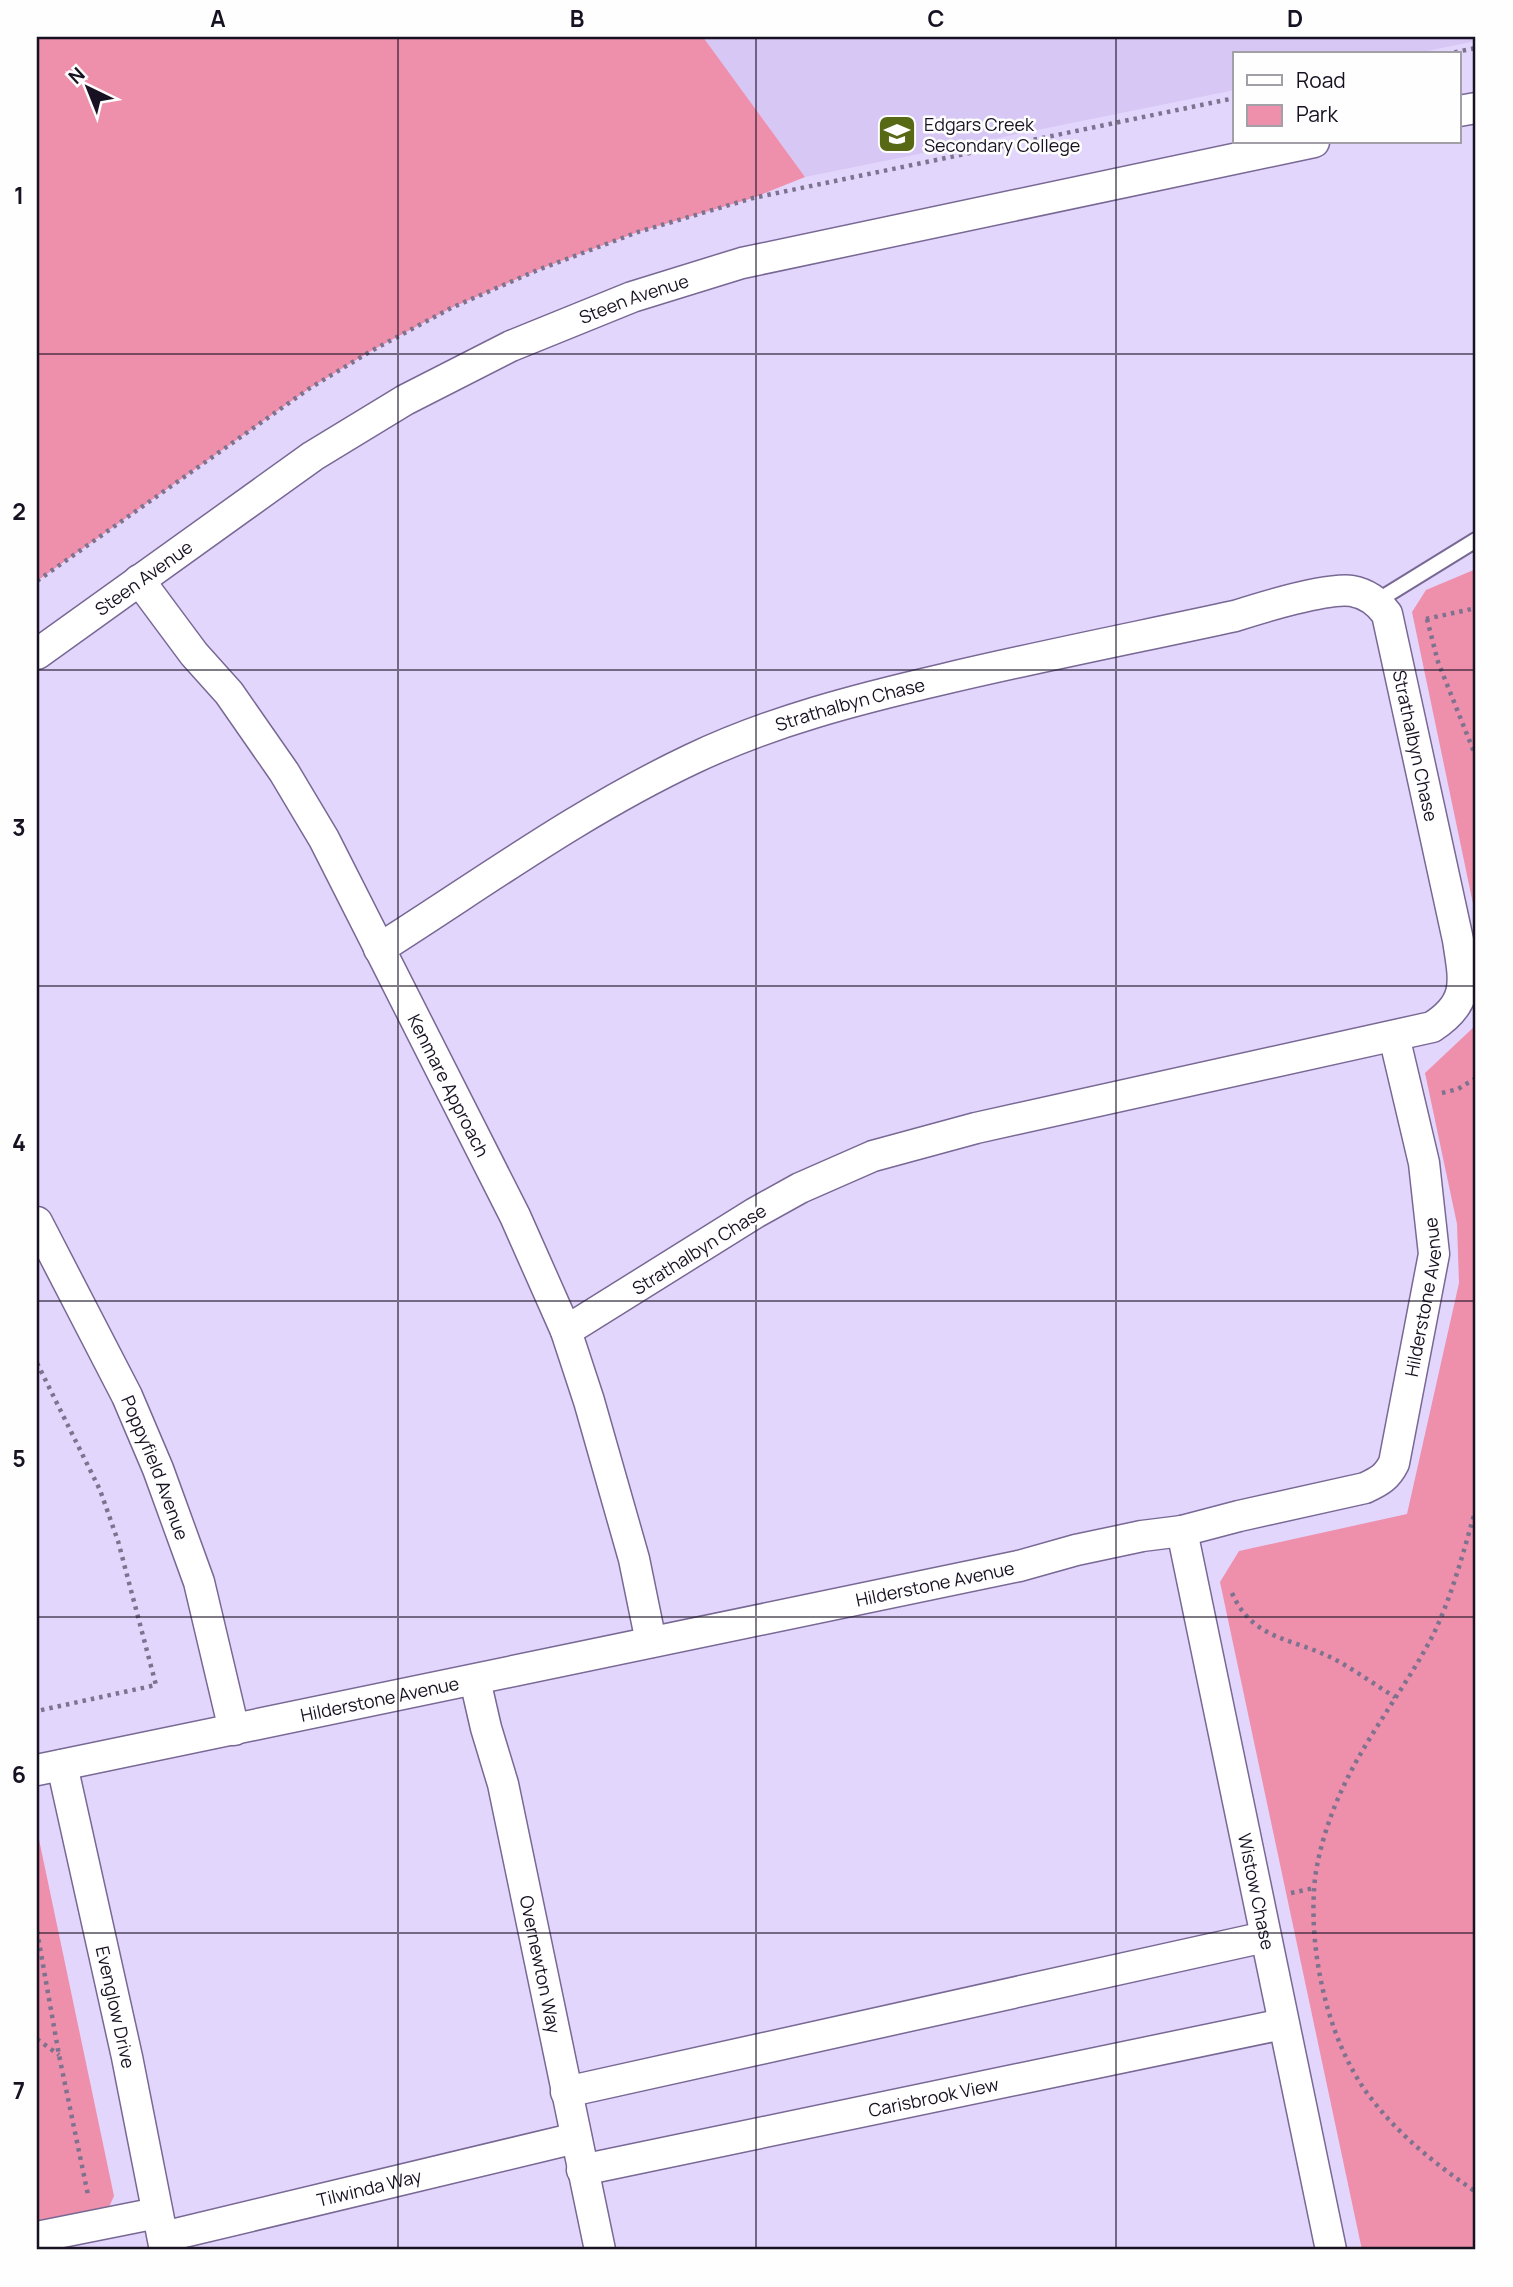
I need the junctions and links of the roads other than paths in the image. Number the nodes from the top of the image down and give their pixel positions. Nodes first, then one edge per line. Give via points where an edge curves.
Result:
1 (1305, 144) edge
2 (1476, 540) edge
3 (139, 580) junction
4 (1377, 601) junction
5 (37, 654) edge
6 (379, 949) junction
7 (1394, 1036) junction
8 (37, 1222) edge
9 (566, 1331) junction
10 (1182, 1531) junction
11 (652, 1642) junction
12 (475, 1679) junction
13 (234, 1730) junction
14 (50, 1768) edge
15 (1265, 1937) junction
16 (1283, 2024) junction
17 (566, 2092) junction
18 (576, 2138) junction
19 (582, 2170) junction
20 (162, 2233) edge
21 (37, 2237) edge
22 (600, 2250) edge
23 (1331, 2250) edge

1 - 3 street, Steen Avenue via 742,263 632,297 511,346 405,400 313,456
2 - 4 lane
3 - 5 street, Steen Avenue
3 - 6 street, Kenmare Approach via 229,693 284,772 324,839
4 - 6 street, Strathalbyn Chase via 1339,590 878,695 778,724 693,759 605,804
4 - 7 street, Strathalbyn Chase via 1392,628 1463,973 1457,1005 1447,1017 1432,1027
6 - 9 street, Kenmare Approach via 515,1216
7 - 9 street, Strathalbyn Chase via 976,1128 873,1156 755,1213
7 - 10 street, Hilderstone Avenue via 1424,1163 1434,1254 1394,1462 1382,1481 1366,1488
8 - 13 street, Poppyfield Avenue via 127,1396 158,1469 199,1582
9 - 11 street, Kenmare Approach via 635,1559
10 - 11 street, Hilderstone Avenue
10 - 15 street, Wistow Chase
11 - 12 street, Hilderstone Avenue
12 - 13 street, Hilderstone Avenue
12 - 17 street, Overnewton Way via 503,1784
13 - 14 street, Hilderstone Avenue
14 - 20 street, Evenglow Drive via 127,2057
15 - 16 street, Wistow Chase
15 - 17 street
16 - 19 street, Carisbrook View
16 - 23 street, Wistow Chase
17 - 18 street, Overnewton Way
18 - 19 street, Overnewton Way
18 - 20 street, Tilwinda Way
19 - 22 street, Overnewton Way
20 - 21 street, Tilwinda Way via 95,2225

